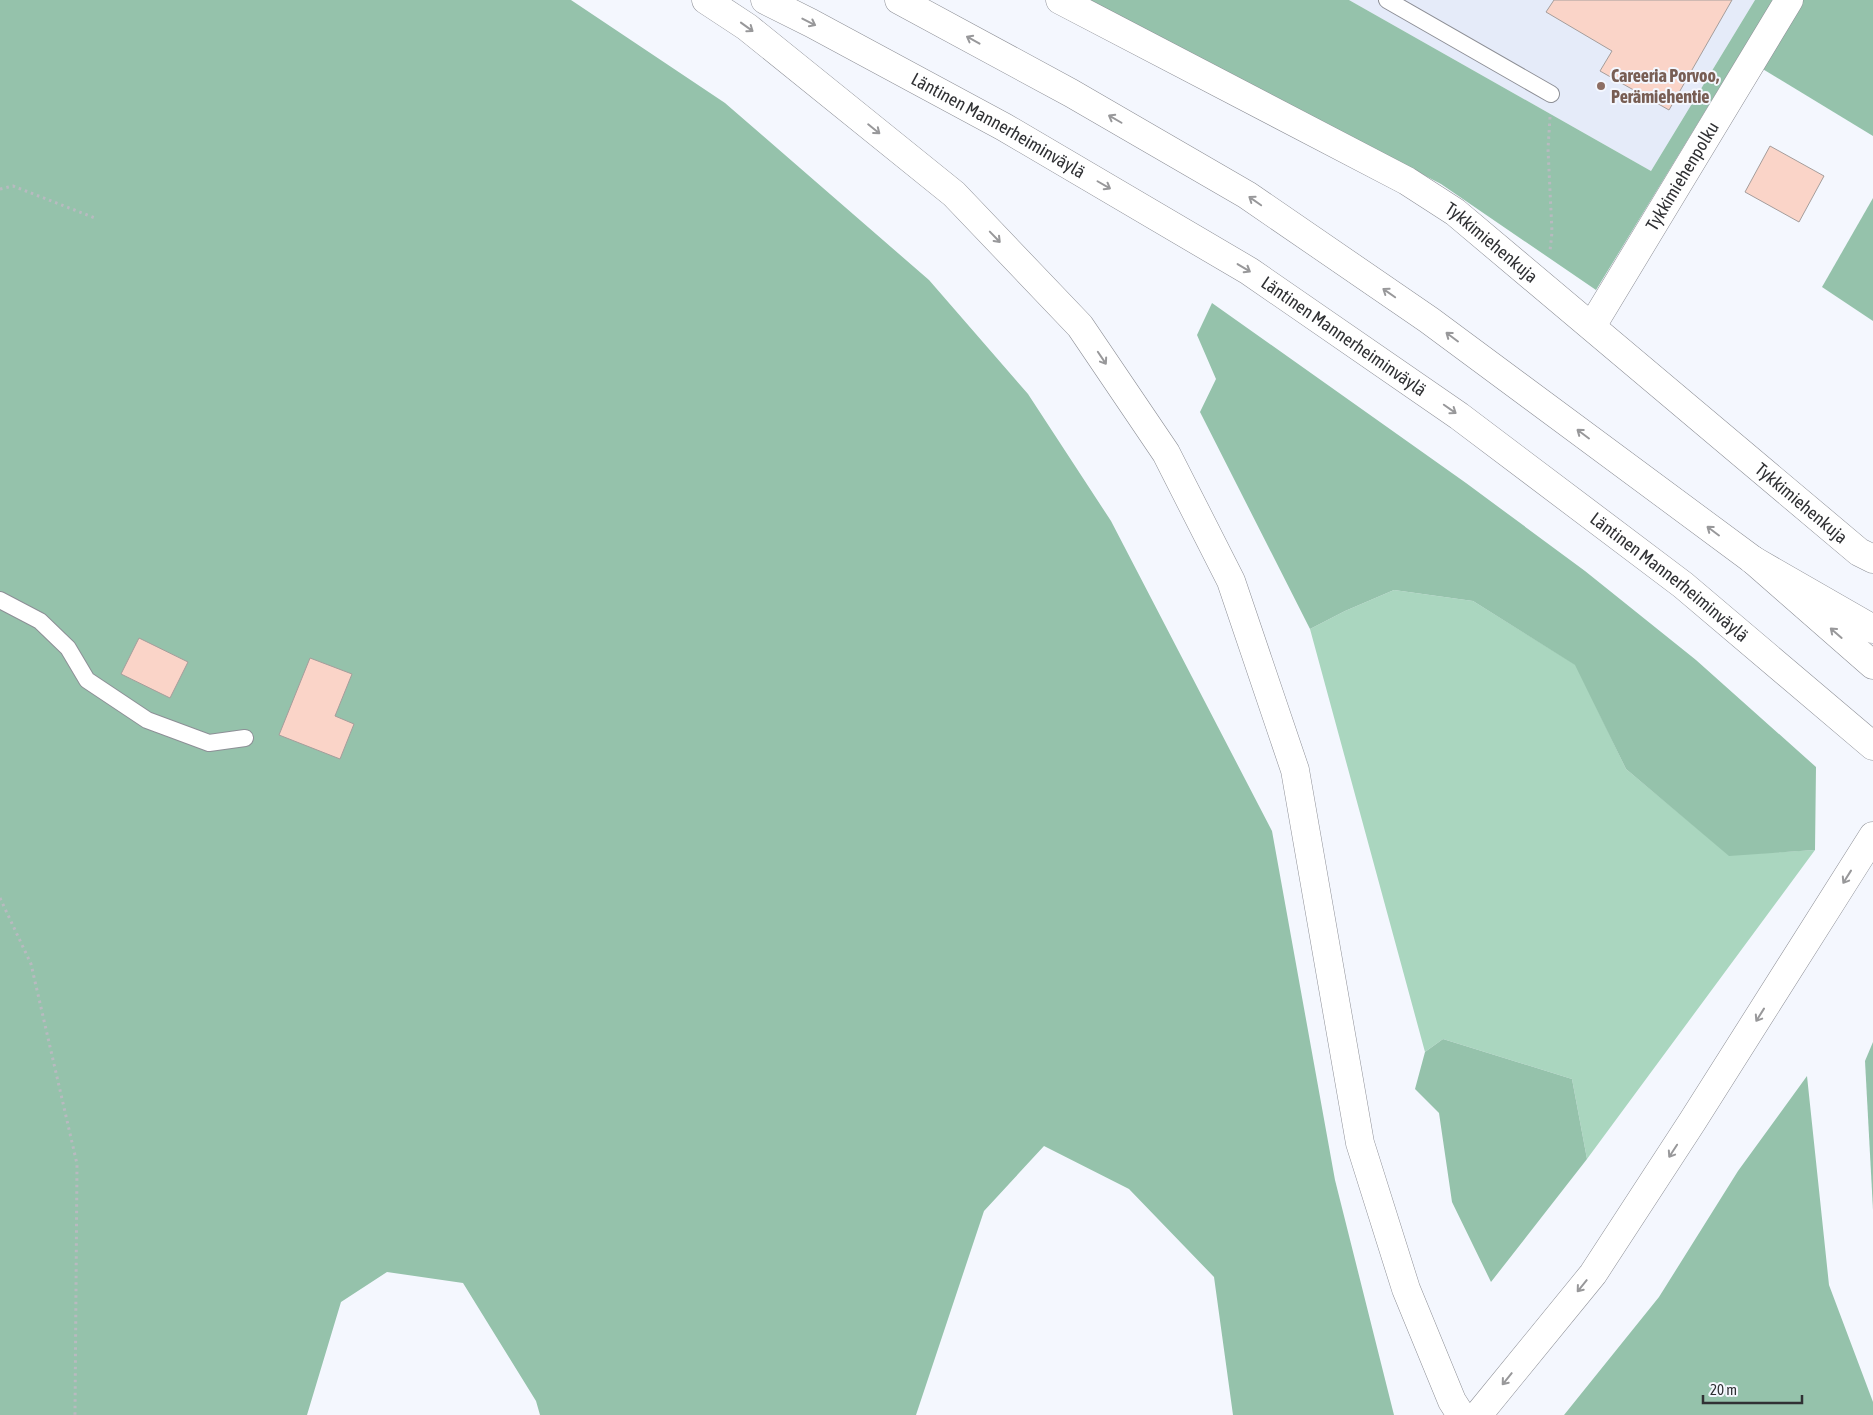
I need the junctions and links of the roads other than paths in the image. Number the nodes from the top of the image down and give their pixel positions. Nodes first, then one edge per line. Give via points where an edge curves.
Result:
1 (706, 0) edge
2 (765, 0) edge
3 (899, 0) edge
4 (1060, 0) edge
5 (1387, 0) edge
6 (1789, 0) edge
7 (1552, 94) road end
8 (1592, 326) junction
9 (1873, 559) edge
10 (1753, 560) junction
11 (0, 600) edge
12 (1873, 629) edge
13 (1873, 665) edge
14 (245, 738) dead end
15 (1873, 746) edge
16 (1873, 836) edge
17 (1461, 1415) edge
18 (1478, 1415) edge

1 -> 17 main road via 747,27 954,194 1080,326 1166,453 1231,581 1295,770 1360,1143 1406,1289
2 -> 15 main road, Läntinen Mannerheiminväylä via 1004,127 1249,271 1459,416 1683,585
10 -> 3 main road via 1429,320 1247,195
4 - 8 main road, Tykkimiehenkuja via 1407,181 1455,212
5 - 7 lane
6 - 8 main road, Tykkimiehenpolku
8 - 9 main road, Tykkimiehenkuja via 1859,552
10 - 12 main road
13 -> 10 main road
11 - 14 lane via 40,621 68,648 87,680 147,720 209,743
16 -> 18 main road via 1592,1274

